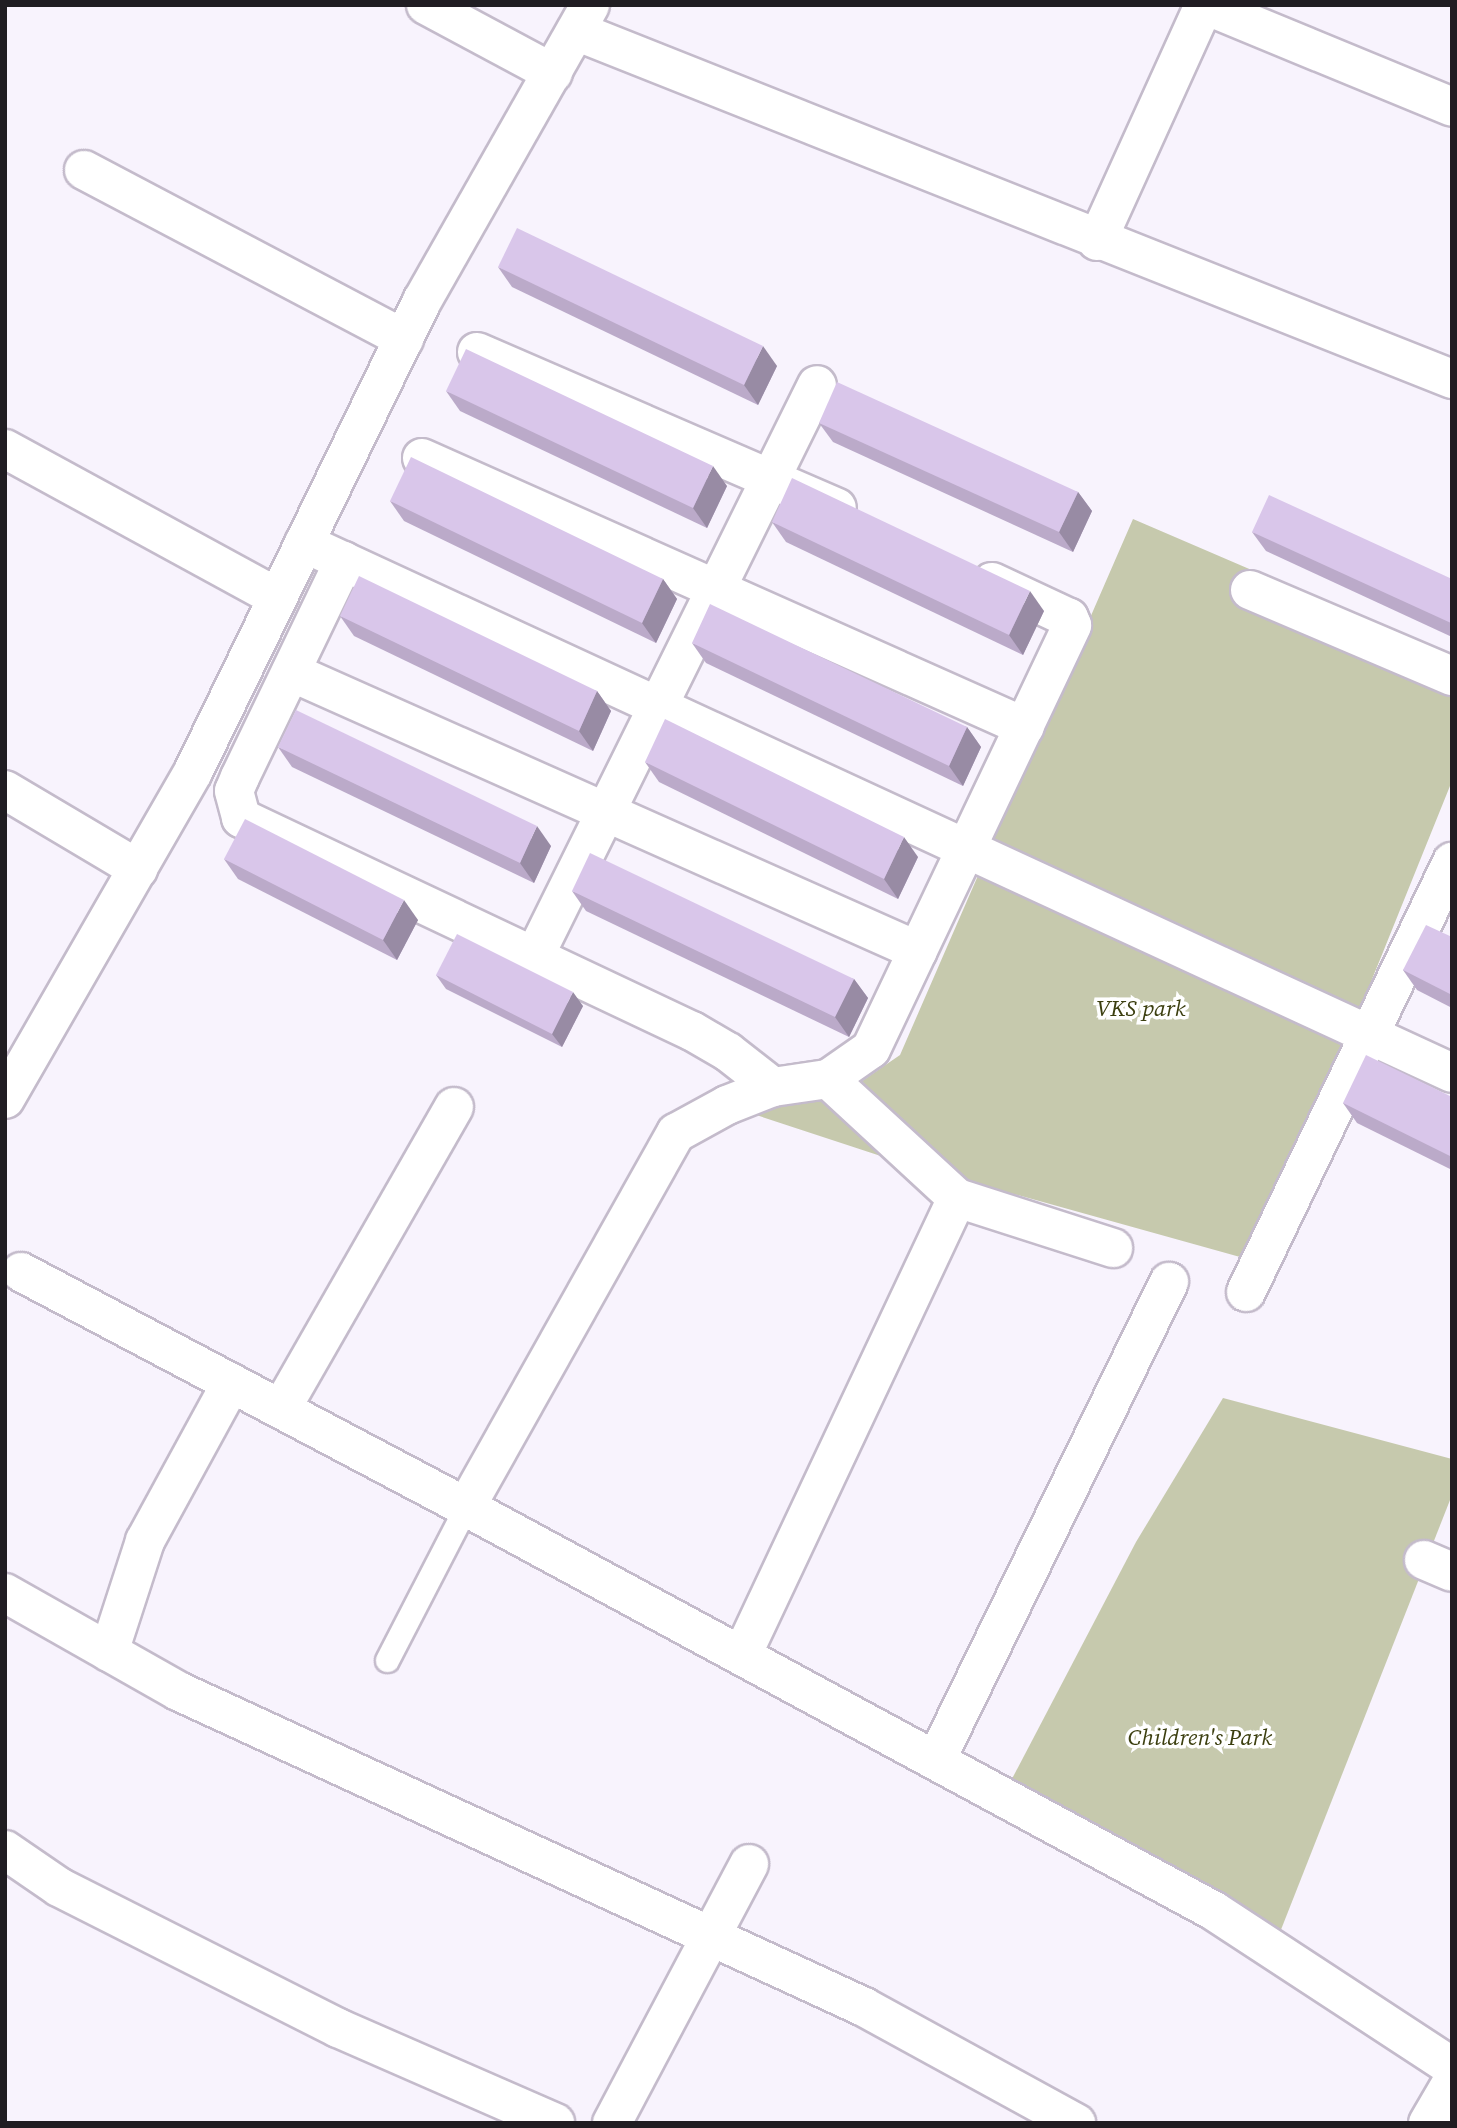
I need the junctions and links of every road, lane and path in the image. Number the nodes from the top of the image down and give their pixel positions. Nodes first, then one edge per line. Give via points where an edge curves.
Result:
1 (426, 5) edge
2 (1204, 5) edge
3 (583, 18) edge
4 (552, 73) junction
5 (1449, 99) edge
6 (84, 170) dead end
7 (1097, 241) junction
8 (404, 339) junction
9 (477, 352) edge
10 (1452, 379) edge
11 (817, 385) dead end
12 (5, 449) edge
13 (422, 458) dead end
14 (772, 478) junction
15 (871, 525) edge
16 (304, 543) junction
17 (344, 561) junction
18 (958, 566) edge
19 (719, 588) junction
20 (1250, 590) dead end
21 (277, 597) junction
22 (291, 672) junction
23 (1452, 676) edge
24 (657, 705) junction
25 (1025, 727) junction
26 (5, 790) edge
27 (604, 811) junction
28 (967, 849) junction
29 (1452, 862) edge
30 (138, 869) junction
31 (918, 951) junction
32 (534, 957) junction
33 (1370, 1035) junction
34 (1452, 1073) edge
35 (828, 1079) junction
36 (773, 1087) junction
37 (5, 1099) edge
38 (454, 1107) dead end
39 (957, 1198) junction
40 (1113, 1248) dead end
41 (21, 1272) dead end
42 (1169, 1282) dead end
43 (1246, 1292) dead end
44 (230, 1383) junction
45 (281, 1409) junction
46 (466, 1507) junction
47 (5, 1593) edge
48 (109, 1652) junction
49 (742, 1655) junction
50 (387, 1660) dead end
51 (936, 1760) junction
52 (5, 1850) edge
53 (749, 1864) dead end
54 (712, 1934) junction
55 (1452, 2067) edge
56 (1452, 2082) edge
57 (555, 2123) edge
58 (612, 2123) edge
59 (1076, 2123) edge
60 (1428, 2123) edge

1 - 4 street
2 - 5 street
2 - 7 street
3 - 4 street
3 - 7 street
4 - 8 street
6 - 8 street
7 - 10 street
8 - 16 street
9 - 14 street
11 - 14 street
12 - 21 street
13 - 19 street
14 - 15 street
14 - 19 street
16 - 17 street
16 - 21 street
17 - 22 street
17 - 24 street
18 - 25 street via 1069,618 1072,625
19 - 24 street
19 - 25 street
20 - 23 street
21 - 30 street via 193,772
22 - 27 street
22 - 32 street via 234,791 241,818
24 - 27 street
24 - 28 street
25 - 28 street
26 - 30 street
27 - 31 street
27 - 32 street
28 - 31 street
28 - 33 street
29 - 33 street
30 - 37 street
31 - 35 street via 871,1049
32 - 36 street via 692,1031
33 - 34 street
33 - 43 street
35 - 36 street
35 - 39 street
36 - 46 street via 676,1133
38 - 45 street
39 - 40 street
39 - 49 street
41 - 44 street
42 - 51 street
44 - 45 street
44 - 48 street via 145,1541
45 - 46 street
46 - 49 street
46 - 50 lane
47 - 48 street
48 - 54 street via 178,1691
49 - 51 street
51 - 55 street via 1214,1911
52 - 57 street via 59,1886 338,2028
53 - 54 street
54 - 58 street
54 - 59 street via 864,2007
56 - 60 street

